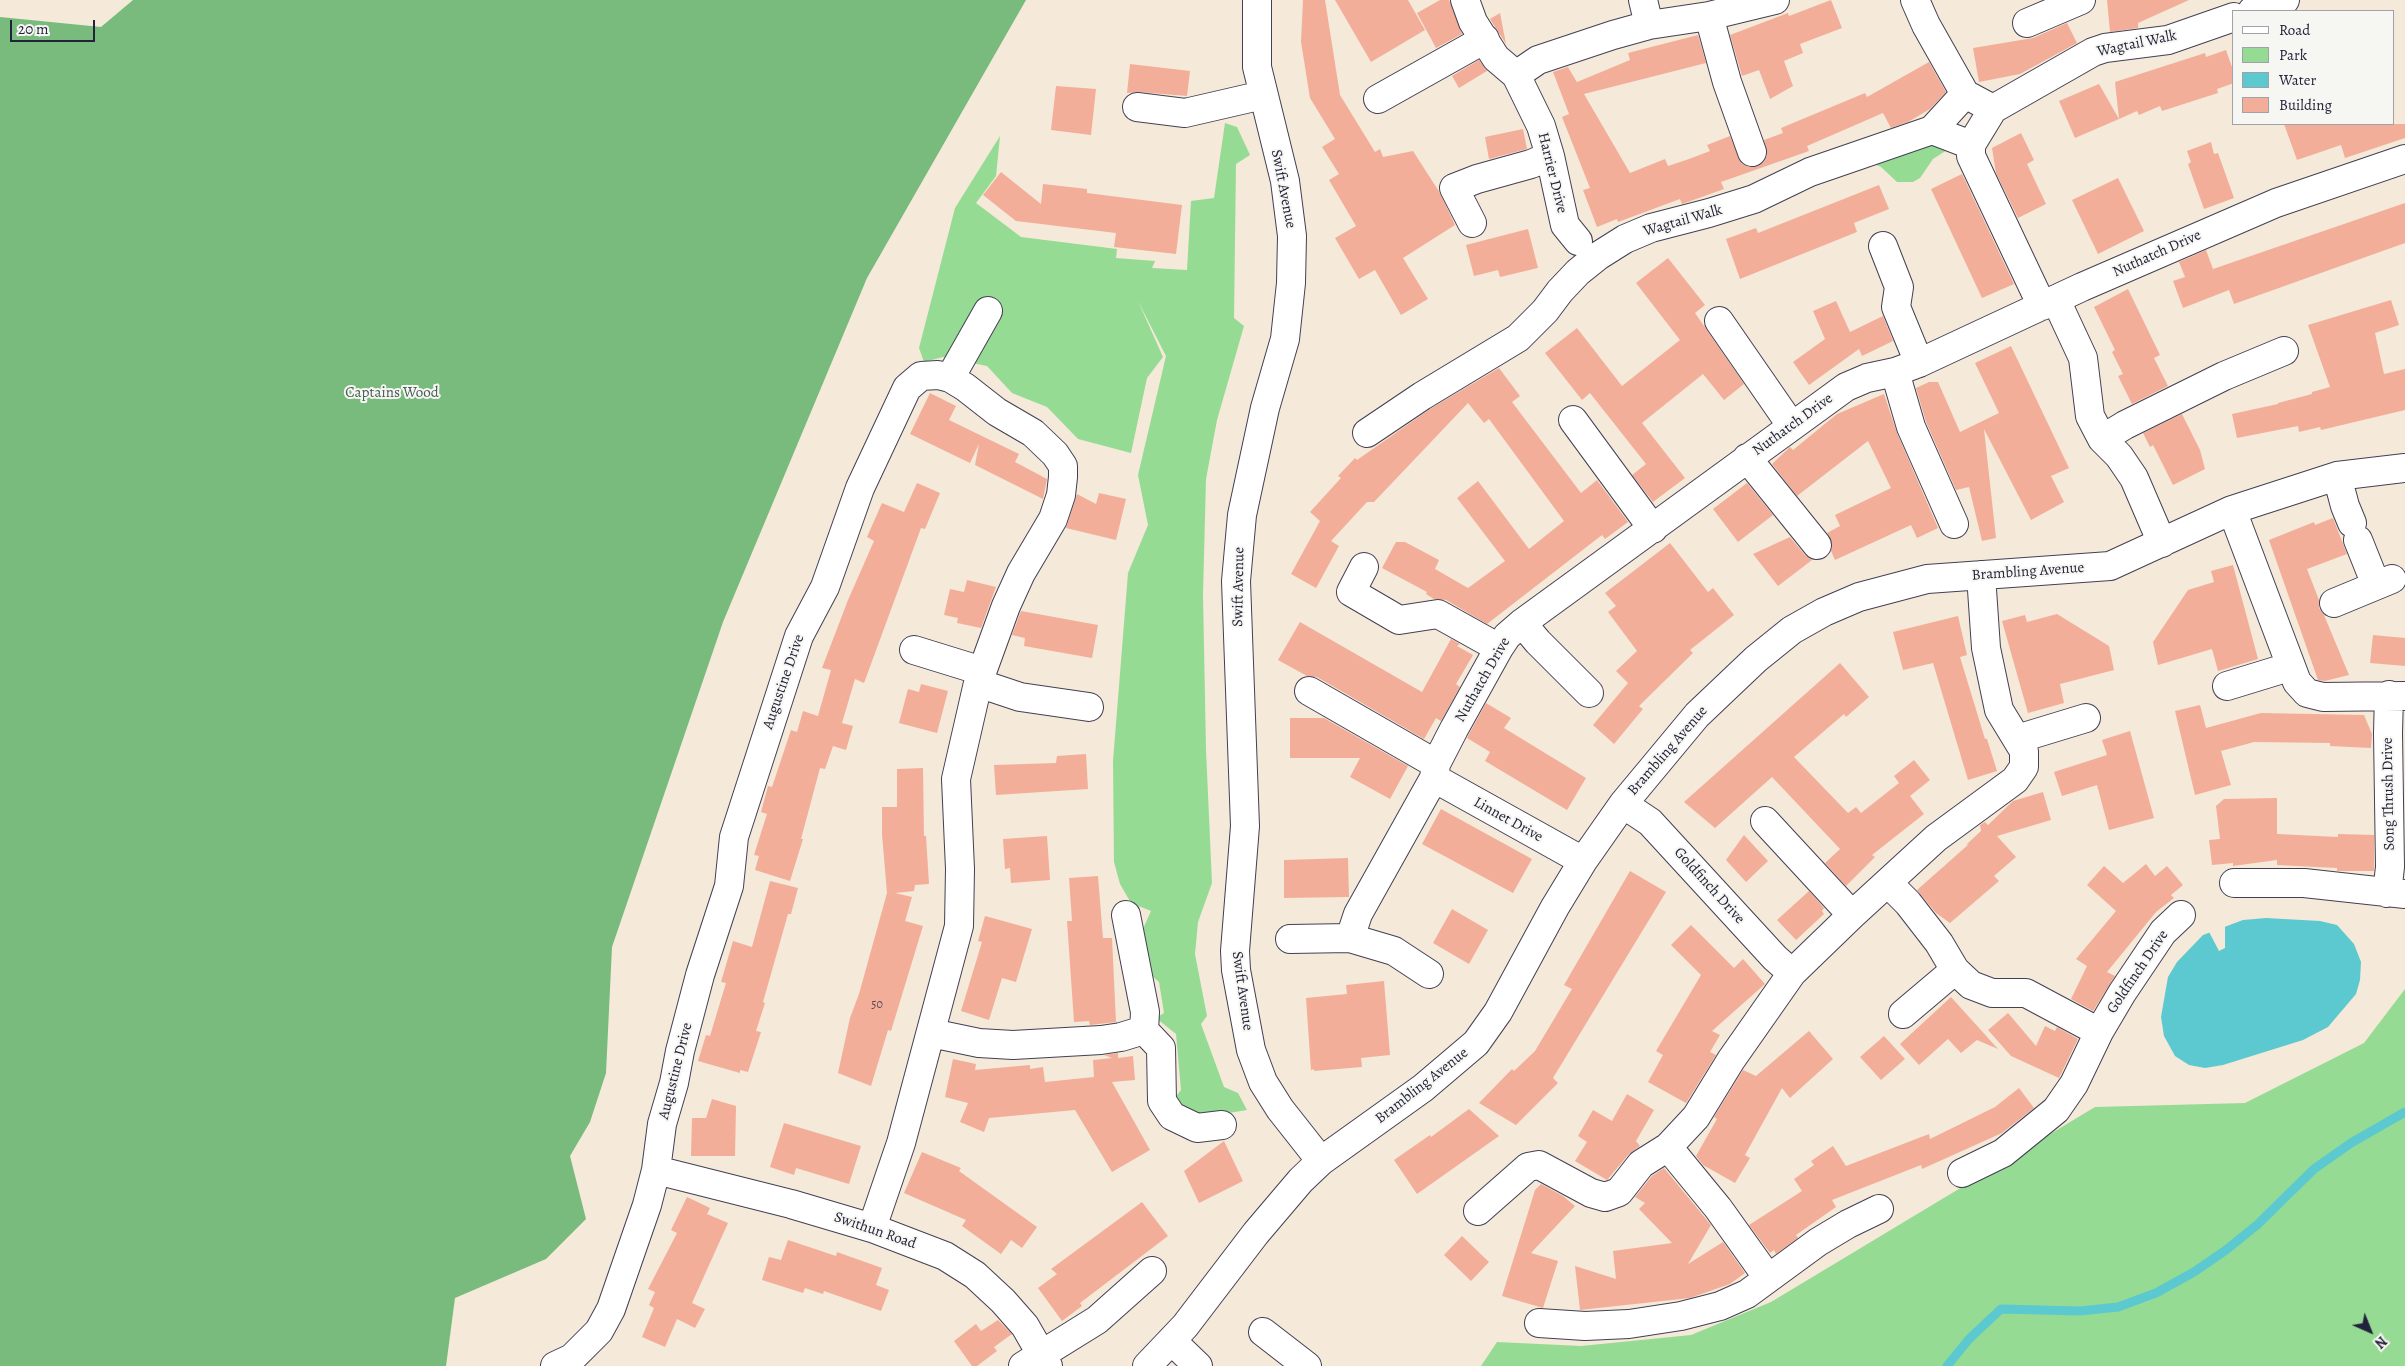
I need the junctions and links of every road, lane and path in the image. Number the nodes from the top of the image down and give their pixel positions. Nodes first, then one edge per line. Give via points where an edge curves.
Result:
1 (1257, 0) edge
2 (1465, 0) edge
3 (1775, 0) edge
4 (1915, 0) edge
5 (2081, 0) edge
6 (2285, 0) edge
7 (2255, 10) edge
8 (1646, 13) edge
9 (1709, 16) junction
10 (2232, 18) edge
11 (2028, 23) dead end
12 (1499, 57) junction
13 (1965, 94) junction
14 (1263, 95) junction
15 (1378, 99) dead end
16 (1137, 106) dead end
17 (1993, 109) junction
18 (1932, 130) junction
19 (1971, 145) junction
20 (1752, 152) dead end
21 (1550, 156) junction
22 (2405, 159) edge
23 (1472, 223) dead end
24 (1578, 241) dead end
25 (1883, 246) dead end
26 (2049, 303) junction
27 (988, 311) dead end
28 (1719, 321) dead end
29 (2284, 351) dead end
30 (1907, 368) junction
31 (950, 378) junction
32 (1573, 420) dead end
33 (1792, 426) junction
34 (1367, 432) dead end
35 (2102, 440) junction
36 (1747, 458) junction
37 (2405, 468) edge
38 (2338, 476) junction
39 (2232, 510) junction
40 (1954, 524) dead end
41 (1653, 528) junction
42 (2162, 544) junction
43 (1816, 545) dead end
44 (1364, 567) dead end
45 (1981, 575) junction
46 (2334, 603) dead end
47 (1522, 623) junction
48 (1499, 648) junction
49 (914, 650) dead end
50 (2289, 667) junction
51 (980, 677) junction
52 (2227, 686) dead end
53 (1309, 691) dead end
54 (1589, 693) dead end
55 (2397, 695) edge
56 (1089, 706) dead end
57 (2086, 718) dead end
58 (2017, 739) junction
59 (1435, 771) junction
60 (1623, 804) junction
61 (1765, 821) dead end
62 (1583, 862) junction
63 (1888, 883) junction
64 (2234, 883) dead end
65 (2396, 893) edge
66 (1852, 915) junction
67 (2181, 915) dead end
68 (1126, 916) dead end
69 (1354, 926) junction
70 (1290, 940) dead end
71 (1955, 970) junction
72 (1792, 973) junction
73 (1429, 974) dead end
74 (1903, 1014) dead end
75 (1144, 1030) junction
76 (2099, 1032) junction
77 (931, 1033) junction
78 (1222, 1126) dead end
79 (1668, 1147) junction
80 (1321, 1161) junction
81 (656, 1170) junction
82 (1962, 1173) dead end
83 (1879, 1209) dead end
84 (1478, 1211) dead end
85 (872, 1228) junction
86 (1152, 1271) dead end
87 (1768, 1278) junction
88 (1540, 1323) dead end
89 (1263, 1332) dead end
90 (1172, 1341) junction
91 (1038, 1362) edge
92 (555, 1366) edge
93 (1147, 1366) edge
94 (1198, 1366) edge
95 (1307, 1366) edge

1 - 14 street, Swift Avenue via 1257,67
2 - 12 street, Harrier Drive via 1473,22
3 - 9 street
4 - 13 street
5 - 11 street
6 - 7 street
8 - 9 street
8 - 12 street via 1538,60
9 - 20 street via 1727,82
10 - 17 street, Wagtail Walk via 2168,40 2093,52
12 - 15 street
12 - 21 street, Harrier Drive via 1541,126
13 - 17 street
13 - 18 street, Wagtail Walk
14 - 16 street via 1185,113
14 - 80 street, Swift Avenue via 1285,181 1292,236 1291,283 1285,339 1265,408 1242,515 1236,581 1245,826 1236,970 1251,1050 1263,1082
17 - 19 street, Wagtail Walk
18 - 19 street
18 - 34 street, Wagtail Walk via 1810,172 1754,199 1710,214 1651,228 1625,239 1578,272 1518,338
19 - 26 street via 1971,156
21 - 23 street via 1454,188
21 - 24 street, Harrier Drive via 1565,225
22 - 26 street, Nuthatch Drive via 2276,203
25 - 30 street via 1899,287 1896,307
26 - 30 street, Nuthatch Drive
26 - 35 street via 2083,358 2090,416
27 - 31 street
28 - 33 street
29 - 35 street via 2224,376 2125,425
30 - 33 street, Nuthatch Drive via 1867,378 1846,388
30 - 40 street via 1911,426
31 - 51 street, Augustine Drive via 1033,433 1063,466 1061,495 1053,519 1021,573
31 - 81 street, Augustine Drive via 921,376 907,388 860,488 825,588 799,636 734,837 729,886 700,974 680,1051 662,1124
32 - 41 street
33 - 36 street, Nuthatch Drive
35 - 42 street via 2119,456 2134,478
36 - 41 street, Nuthatch Drive
36 - 43 street
37 - 38 street, Brambling Avenue
38 - 39 street, Brambling Avenue
38 - 46 street via 2344,506 2355,532 2384,582
39 - 42 street, Brambling Avenue
39 - 50 street, Song Thrush Drive
41 - 47 street, Nuthatch Drive
42 - 45 street, Brambling Avenue via 2110,566
44 - 48 street via 1351,592 1400,620 1438,614
45 - 58 street via 1986,648 1999,710
45 - 60 street, Brambling Avenue via 1927,579 1893,587 1824,612 1792,630 1697,715
47 - 48 street, Nuthatch Drive
47 - 54 street
48 - 59 street, Nuthatch Drive
49 - 51 street
50 - 52 street
50 - 55 street, Song Thrush Drive via 2296,682 2307,693 2322,697
51 - 56 street via 1020,697
51 - 77 street, Augustine Drive via 956,779 959,926
53 - 59 street, Linnet Drive
55 - 65 street, Song Thrush Drive via 2388,733 2390,866
57 - 58 street
58 - 63 street via 2024,751 2024,767 2015,780 1936,838
59 - 62 street, Linnet Drive
59 - 69 street, Nuthatch Drive
60 - 62 street, Brambling Avenue
60 - 72 street, Goldfinch Drive via 1650,822 1774,958
61 - 66 street
62 - 80 street, Brambling Avenue via 1555,906 1498,1012 1476,1043 1423,1088
63 - 66 street
63 - 71 street via 1939,943
64 - 65 street, Song Thrush Drive via 2304,883
66 - 72 street
67 - 76 street, Goldfinch Drive via 2163,932
68 - 75 street via 1145,1012
69 - 70 street
69 - 73 street
71 - 74 street
71 - 76 street via 1971,985 1992,993 2026,993
72 - 79 street via 1696,1116
75 - 77 street via 1102,1040 1013,1045 980,1043
75 - 78 street via 1161,1048 1162,1101 1172,1116 1197,1128
76 - 82 street, Goldfinch Drive via 2074,1084 2056,1110 2003,1153
77 - 85 street, Augustine Drive
79 - 84 street via 1641,1164 1619,1192 1605,1197 1591,1193 1539,1165 1528,1168
79 - 87 street via 1718,1208
80 - 90 street, Brambling Avenue via 1300,1180 1256,1233 1218,1286
81 - 85 street, Swithun Road
81 - 92 street, Augustine Drive via 611,1309 588,1344 572,1358
83 - 87 street via 1818,1242
85 - 91 street, Swithun Road via 945,1256 975,1275 1025,1326
86 - 91 street via 1097,1320
87 - 88 street via 1747,1294 1720,1306 1681,1316 1630,1324
89 - 95 street
90 - 93 street, Brambling Avenue
90 - 94 street

